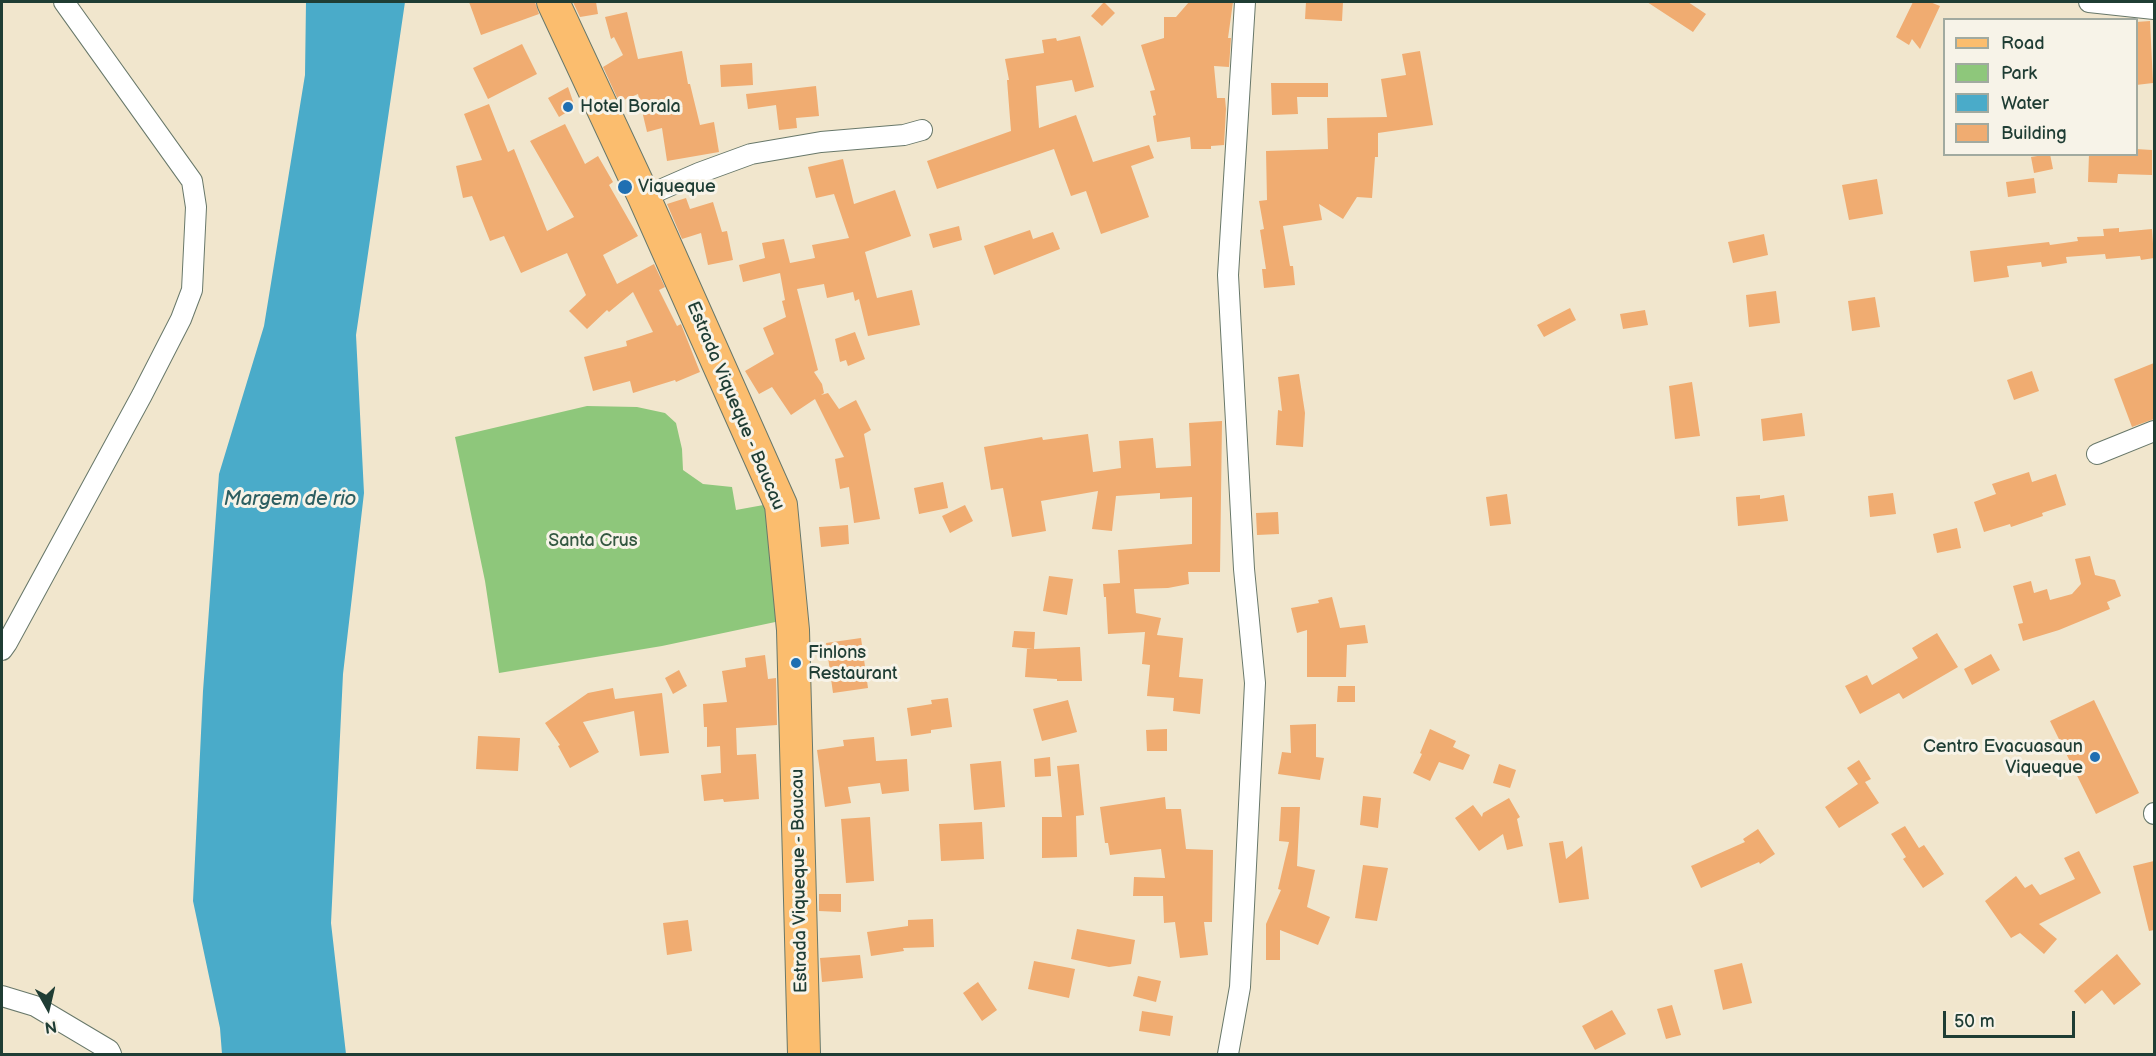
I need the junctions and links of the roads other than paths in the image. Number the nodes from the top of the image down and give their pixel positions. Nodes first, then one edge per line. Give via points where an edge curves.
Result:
1 (64, 2) edge
2 (553, 2) edge
3 (1245, 2) edge
4 (2089, 2) edge
5 (2154, 9) edge
6 (922, 130) dead end
7 (644, 197) junction
8 (2154, 431) edge
9 (2097, 454) dead end
10 (2, 650) edge
11 (2, 996) edge
12 (111, 1054) edge
13 (804, 1054) edge
14 (1228, 1054) edge

1 - 10 street via 192,181 196,207 192,290 142,395
2 - 7 main road, Estrada Viqueque - Baucau
3 - 14 street via 1228,275 1244,569 1256,683 1240,987
4 - 5 street
6 - 7 street via 752,154
7 - 13 main road, Estrada Viqueque - Baucau via 781,505 793,630
8 - 9 street
11 - 12 street via 35,1006

